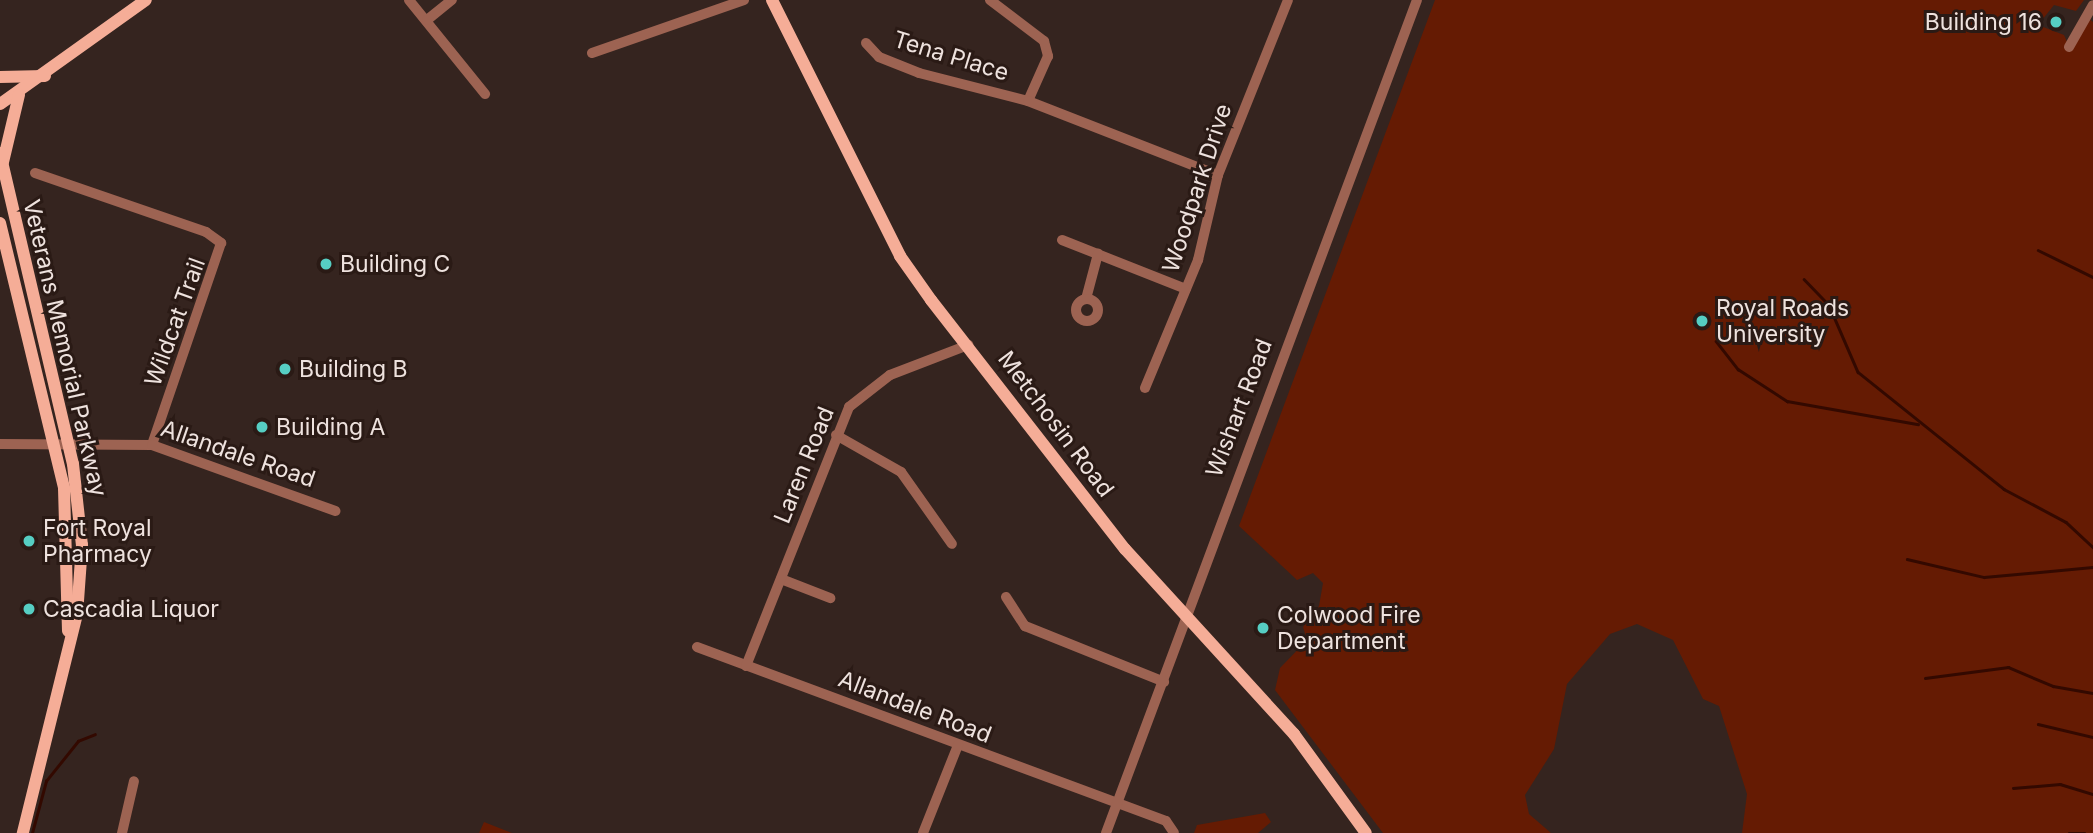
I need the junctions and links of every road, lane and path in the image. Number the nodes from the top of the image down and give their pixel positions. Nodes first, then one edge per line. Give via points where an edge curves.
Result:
1 (146, 0) edge
2 (409, 0) edge
3 (452, 0) edge
4 (744, 0) edge
5 (772, 0) edge
6 (990, 0) edge
7 (1288, 0) edge
8 (1417, 0) edge
9 (2093, 5) edge
10 (427, 20) junction
11 (866, 43) dead end
12 (2069, 47) dead end
13 (592, 53) dead end
14 (46, 76) junction
15 (0, 77) edge
16 (485, 94) dead end
17 (19, 95) junction
18 (1028, 101) junction
19 (0, 104) edge
20 (2, 159) edge
21 (35, 173) dead end
22 (1218, 175) junction
23 (0, 223) edge
24 (1062, 240) dead end
25 (1098, 254) junction
26 (1186, 289) junction
27 (1086, 299) dead end
28 (968, 345) junction
29 (1145, 388) dead end
30 (836, 435) junction
31 (0, 444) edge
32 (61, 444) junction
33 (152, 445) junction
34 (335, 510) dead end
35 (952, 544) dead end
36 (781, 579) junction
37 (1006, 597) dead end
38 (830, 598) dead end
39 (1188, 616) junction
40 (697, 647) dead end
41 (746, 666) junction
42 (1164, 682) junction
43 (958, 745) junction
44 (134, 781) dead end
45 (1118, 806) junction
46 (23, 833) edge
47 (122, 833) edge
48 (923, 833) edge
49 (1106, 833) edge
50 (1174, 833) edge
51 (1366, 833) edge

1 - 14 main road
2 - 10 street
3 - 10 street
4 - 13 street
5 - 28 main road, Metchosin Road via 900,256
6 - 18 street via 1044,41 1048,56
7 - 22 street, Woodpark Drive
8 - 39 street, Wishart Road via 1234,478
9 - 12 street
10 - 16 street
11 - 18 street, Tena Place via 879,57 919,73
14 - 15 main road
14 - 17 main road
17 - 19 main road
17 - 20 main road
18 - 22 street, Tena Place
20 - 32 main road, Veterans Memorial Parkway
21 - 33 street, Wildcat Trail via 205,232 221,243
22 - 26 street, Woodpark Drive
23 - 32 main road, Veterans Memorial Parkway
24 - 25 street
25 - 26 street
25 - 27 street
26 - 29 street, Woodpark Drive
28 - 30 street, Laren Road via 866,390
28 - 39 main road, Metchosin Road via 1125,549
30 - 35 street via 901,472
30 - 36 street, Laren Road
31 - 32 street, Allandale Road
32 - 33 street, Allandale Road
32 - 46 main road, Veterans Memorial Parkway via 69,538 68,635
33 - 34 street, Allandale Road
36 - 38 street
36 - 41 street, Laren Road
37 - 42 street via 1024,626
39 - 42 street, Wishart Road
39 - 51 main road, Metchosin Road via 1271,706
40 - 41 street, Allandale Road
41 - 43 street, Allandale Road
42 - 45 street, Wishart Road
43 - 45 street, Allandale Road
43 - 48 street
44 - 47 street
45 - 49 street, Wishart Road
45 - 50 street, Allandale Road via 1166,821

